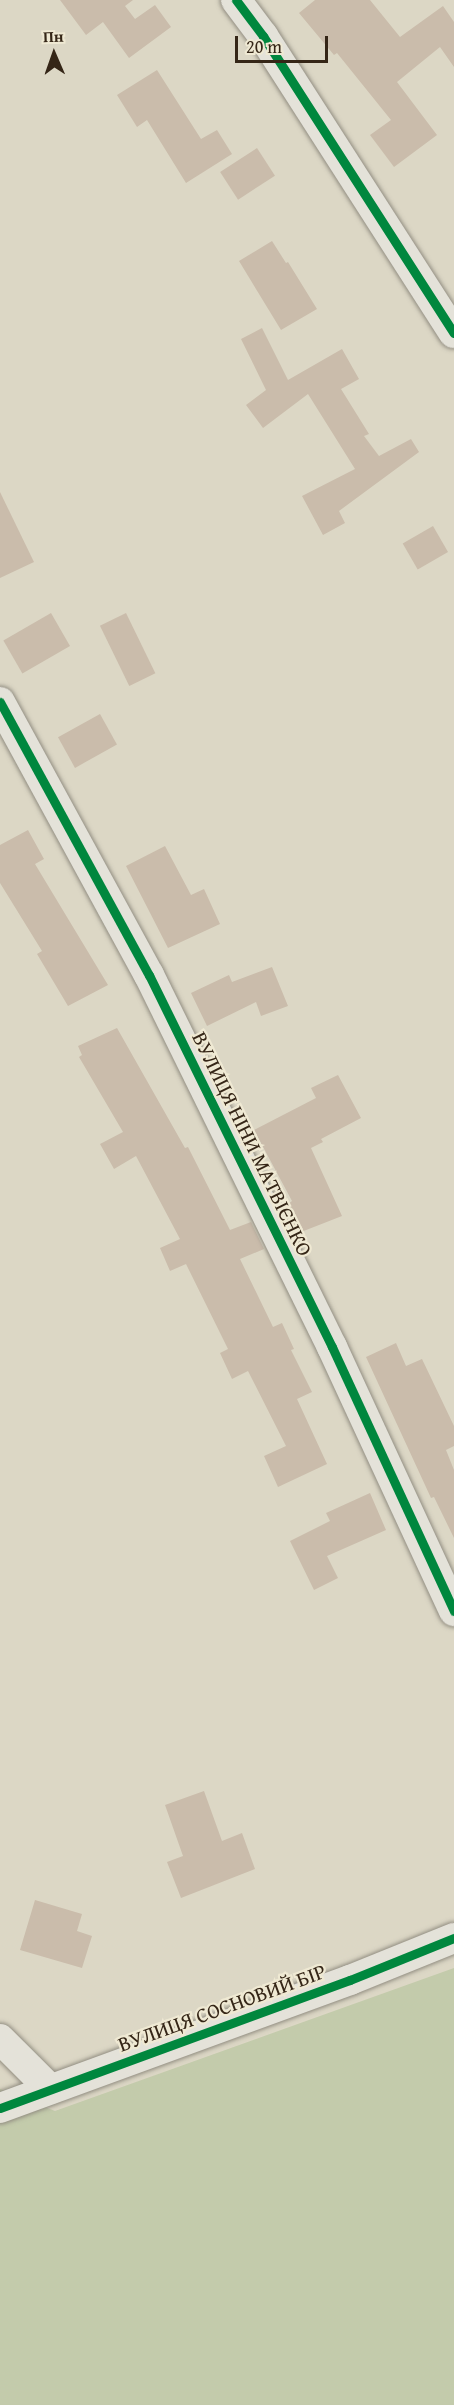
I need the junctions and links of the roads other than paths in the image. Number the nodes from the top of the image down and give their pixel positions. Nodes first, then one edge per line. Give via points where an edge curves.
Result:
1 (236, 0) edge
2 (454, 333) edge
3 (0, 702) edge
4 (454, 1611) edge
5 (454, 1938) edge
6 (0, 2039) edge
7 (50, 2089) junction
8 (0, 2108) edge

1 - 2 street
3 - 4 street, ВУЛИЦЯ НІНИ МАТВІЄНКО via 154,985 332,1347
5 - 7 street, ВУЛИЦЯ СОСНОВИЙ БІР
6 - 7 street
7 - 8 street, ВУЛИЦЯ СОСНОВИЙ БІР

